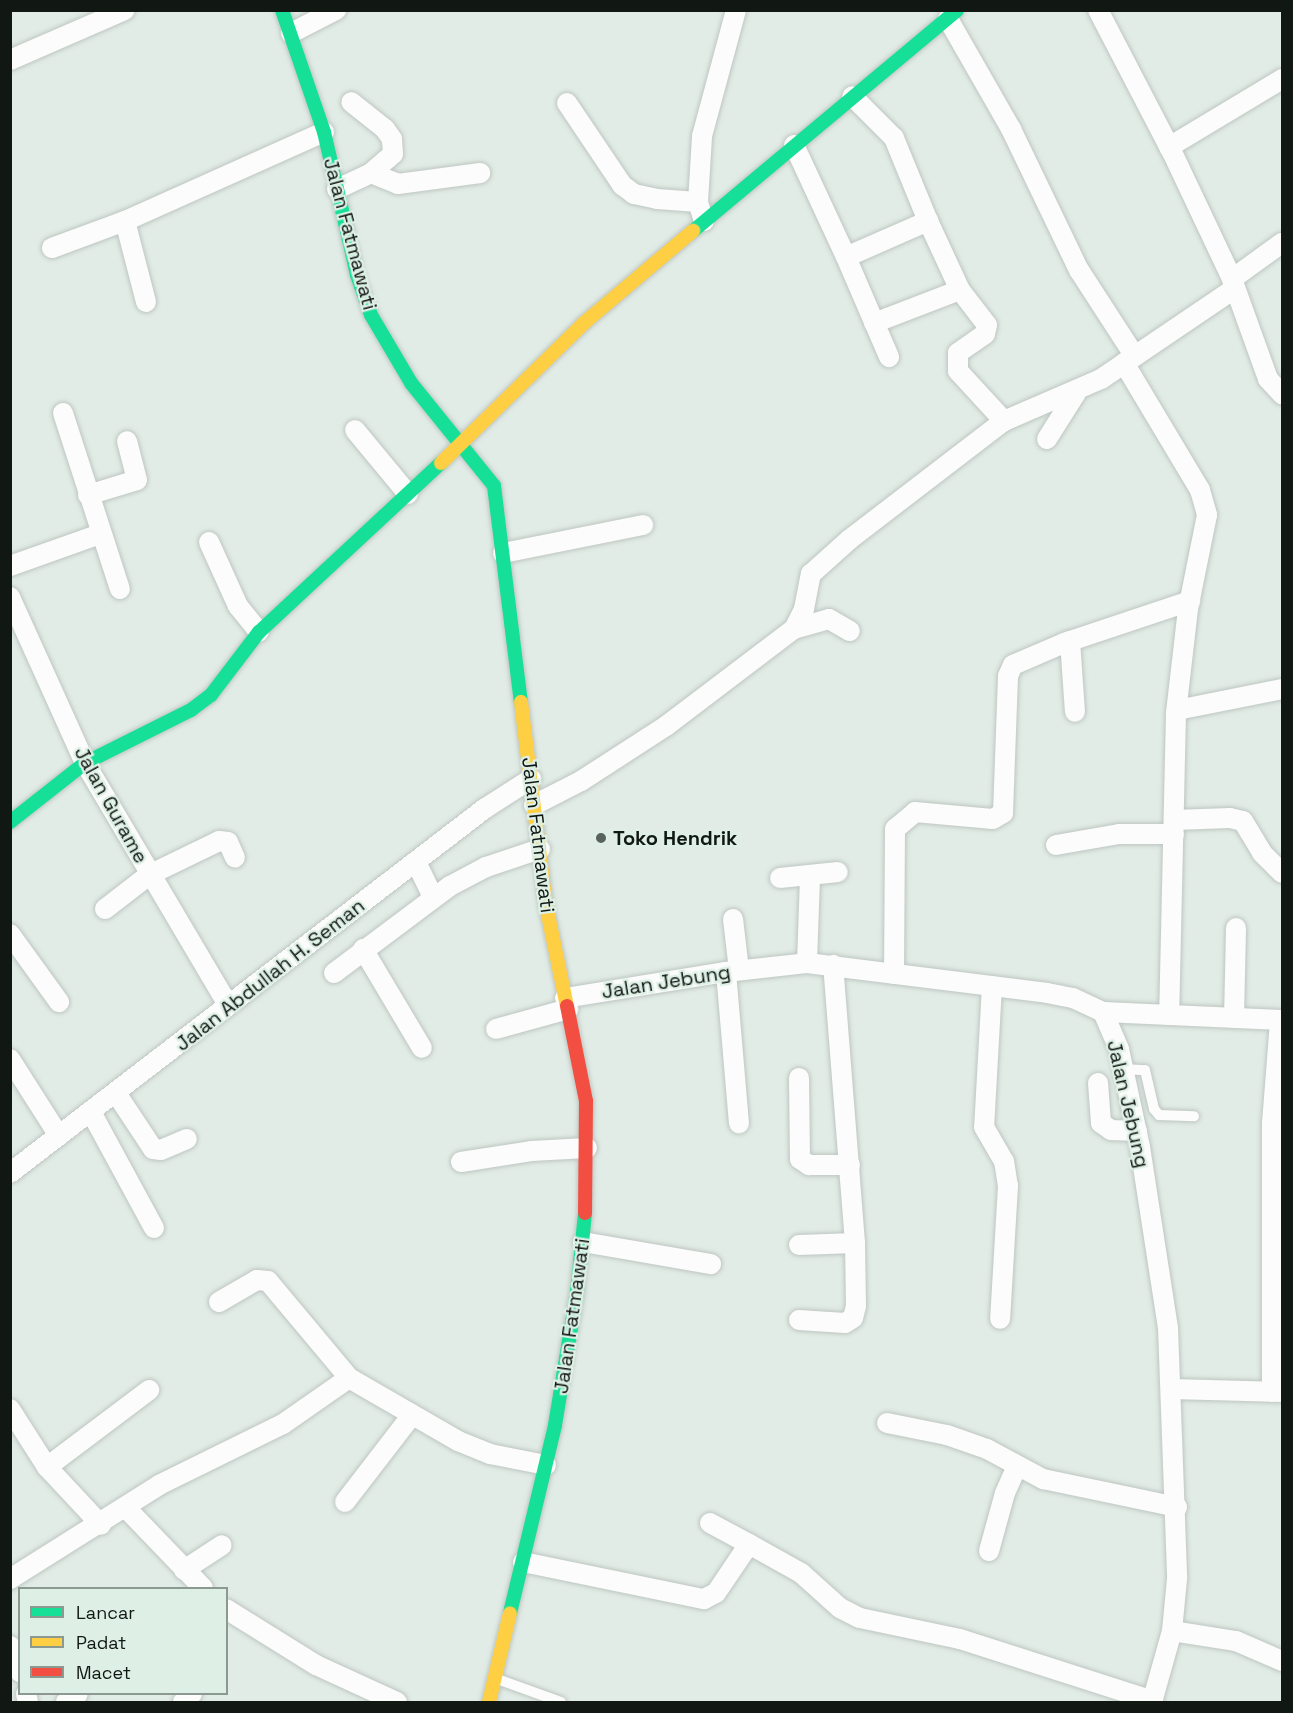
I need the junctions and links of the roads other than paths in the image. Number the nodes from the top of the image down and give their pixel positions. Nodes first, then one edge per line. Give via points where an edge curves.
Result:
1 (125, 10) edge
2 (282, 10) edge
3 (336, 10) edge
4 (736, 10) edge
5 (1104, 13) edge
6 (946, 16) edge
7 (91, 17) edge
8 (291, 33) junction
9 (10, 60) edge
10 (1282, 79) edge
11 (852, 96) junction
12 (351, 102) dead end
13 (567, 103) dead end
14 (324, 132) junction
15 (794, 145) junction
16 (1169, 147) junction
17 (371, 173) junction
18 (480, 173) dead end
19 (337, 189) junction
20 (698, 202) junction
21 (928, 220) junction
22 (125, 221) junction
23 (704, 221) junction
24 (1282, 243) edge
25 (52, 248) dead end
26 (846, 257) junction
27 (1233, 284) junction
28 (960, 290) junction
29 (146, 302) dead end
30 (874, 324) junction
31 (889, 357) dead end
32 (1129, 359) junction
33 (1076, 393) junction
34 (1282, 394) edge
35 (63, 413) dead end
36 (1004, 421) junction
37 (355, 430) dead end
38 (1047, 439) dead end
39 (127, 441) dead end
40 (461, 446) junction
41 (408, 494) junction
42 (88, 495) junction
43 (643, 525) dead end
44 (100, 534) junction
45 (209, 542) dead end
46 (503, 553) junction
47 (10, 566) edge
48 (120, 589) dead end
49 (10, 597) edge
50 (1190, 601) junction
51 (794, 629) junction
52 (850, 631) dead end
53 (260, 632) junction
54 (1070, 641) junction
55 (1282, 689) edge
56 (1177, 710) junction
57 (1075, 712) dead end
58 (85, 763) junction
59 (531, 779) junction
60 (534, 805) junction
61 (10, 822) edge
62 (1174, 827) junction
63 (1056, 844) dead end
64 (540, 849) junction
65 (235, 858) dead end
66 (416, 862) junction
67 (838, 872) dead end
68 (1282, 873) edge
69 (149, 875) junction
70 (810, 875) junction
71 (780, 878) dead end
72 (433, 897) junction
73 (105, 909) dead end
74 (733, 919) dead end
75 (1236, 928) dead end
76 (10, 934) edge
77 (363, 949) junction
78 (807, 963) junction
79 (833, 965) junction
80 (732, 971) junction
81 (334, 972) dead end
82 (894, 974) junction
83 (992, 986) junction
84 (58, 1002) dead end
85 (567, 1004) junction
86 (228, 1005) junction
87 (1103, 1012) junction
88 (1169, 1015) junction
89 (1234, 1018) junction
90 (1281, 1020) edge
91 (496, 1029) dead end
92 (422, 1048) dead end
93 (10, 1059) edge
94 (1123, 1069) junction
95 (799, 1078) dead end
96 (1098, 1083) dead end
97 (116, 1093) junction
98 (91, 1112) junction
99 (1194, 1116) dead end
100 (739, 1123) dead end
101 (1137, 1131) junction
102 (59, 1136) junction
103 (187, 1139) dead end
104 (588, 1148) junction
105 (461, 1162) dead end
106 (850, 1165) junction
107 (10, 1173) edge
108 (154, 1228) dead end
109 (583, 1242) junction
110 (855, 1243) junction
111 (799, 1245) dead end
112 (711, 1264) dead end
113 (219, 1302) dead end
114 (1000, 1319) dead end
115 (800, 1320) dead end
116 (349, 1378) junction
117 (1172, 1389) junction
118 (149, 1390) dead end
119 (1277, 1392) edge
120 (10, 1409) edge
121 (412, 1415) junction
122 (887, 1423) dead end
123 (546, 1465) junction
124 (1017, 1466) junction
125 (47, 1467) junction
126 (345, 1502) dead end
127 (1177, 1507) junction
128 (126, 1508) junction
129 (710, 1522) dead end
130 (101, 1525) junction
131 (749, 1544) junction
132 (222, 1545) dead end
133 (989, 1551) dead end
134 (523, 1562) junction
135 (184, 1570) junction
136 (10, 1580) edge
137 (202, 1587) edge
138 (228, 1610) edge
139 (1172, 1631) junction
140 (10, 1646) edge
141 (1282, 1661) edge
142 (18, 1667) edge
143 (495, 1678) junction
144 (397, 1702) edge
145 (489, 1702) edge
146 (561, 1702) edge
147 (1153, 1702) edge

1 - 7 street
2 - 8 street, Jalan Fatmawati
3 - 8 street
4 - 20 street via 702,136
5 - 16 street
6 - 11 street
6 - 32 street via 1011,129 1078,270
7 - 9 street
8 - 14 street, Jalan Fatmawati
10 - 16 street
11 - 15 street
11 - 21 street via 894,138
12 - 17 street via 392,139 390,159
13 - 20 street via 622,185 634,194
14 - 19 street, Jalan Fatmawati
14 - 22 street
15 - 23 street
15 - 26 street
16 - 27 street
17 - 18 street via 398,184
17 - 19 street
19 - 40 street, Jalan Fatmawati via 357,275 371,315 411,383
20 - 23 street
21 - 26 street
21 - 28 street
22 - 25 street
22 - 29 street
23 - 40 street via 584,323 496,406
24 - 27 street
26 - 30 street
27 - 32 street
27 - 34 street via 1268,379
28 - 30 street
28 - 36 street via 985,320 987,330 958,353 957,371
30 - 31 street
32 - 33 street
32 - 50 street via 1206,503 1206,528
33 - 36 street via 1032,406
33 - 38 street
35 - 42 street
36 - 51 street via 850,539 811,574 804,609
37 - 41 street
39 - 42 street via 136,480
40 - 41 street
40 - 46 street, Jalan Fatmawati via 494,486
41 - 53 street
42 - 44 street
43 - 46 street
44 - 47 street
44 - 48 street
45 - 53 street via 238,606
46 - 59 street, Jalan Fatmawati
49 - 58 street, Jalan Gurame
50 - 54 street
50 - 56 street
51 - 52 street via 829,620
51 - 60 street via 666,726
53 - 58 street via 202,703
54 - 57 street
54 - 82 street via 1017,662 1008,676 1004,808 1000,816 993,819 915,812 898,823 893,837
55 - 56 street
56 - 62 street
58 - 61 street
58 - 69 street, Jalan Gurame
59 - 60 street, Jalan Fatmawati
59 - 66 street, Jalan Abdullah H. Seman via 484,808
60 - 64 street, Jalan Fatmawati
62 - 63 street
62 - 68 street via 1230,818 1243,822 1262,853
62 - 88 street
64 - 72 street via 486,867
64 - 85 street, Jalan Fatmawati via 550,934
65 - 69 street via 228,842 219,841
66 - 72 street
66 - 86 street, Jalan Abdullah H. Seman
67 - 70 street
69 - 73 street
69 - 86 street, Jalan Gurame
70 - 71 street
70 - 78 street
72 - 77 street
74 - 80 street
75 - 89 street
76 - 84 street
77 - 81 street
77 - 92 street
78 - 79 street, Jalan Jebung
78 - 80 street, Jalan Jebung
79 - 82 street, Jalan Jebung
79 - 106 street
80 - 85 street, Jalan Jebung
80 - 100 street
82 - 83 street, Jalan Jebung
83 - 87 street, Jalan Jebung via 1073,998
83 - 114 street via 984,1127 1004,1161 1008,1186
85 - 91 street, Jalan Jebung
85 - 104 street, Jalan Fatmawati via 586,1101
86 - 97 street, Jalan Abdullah H. Seman
87 - 88 street
87 - 94 street, Jalan Jebung
88 - 89 street
89 - 90 street
90 - 119 street via 1272,1123
93 - 102 street
94 - 99 lane via 1147,1072 1154,1109 1160,1115
94 - 101 street, Jalan Jebung
95 - 106 street via 800,1159 809,1165
96 - 101 street via 1101,1123 1111,1130
97 - 98 street, Jalan Abdullah H. Seman
97 - 103 street via 153,1149 161,1150
98 - 102 street, Jalan Abdullah H. Seman
98 - 108 street
101 - 117 street, Jalan Jebung via 1168,1328
102 - 107 street, Jalan Abdullah H. Seman
104 - 105 street via 531,1151
104 - 109 street, Jalan Fatmawati
106 - 110 street
109 - 112 street
109 - 123 street, Jalan Fatmawati
110 - 111 street
110 - 115 street via 853,1318 845,1323
113 - 116 street via 265,1279
116 - 121 street
116 - 128 street via 264,1435 159,1485
117 - 119 street
117 - 127 street, Jalan Jebung
118 - 125 street
120 - 125 street
121 - 123 street via 489,1454
121 - 126 street
122 - 124 street via 947,1435 987,1449
123 - 134 street, Jalan Fatmawati
124 - 127 street via 1044,1479
124 - 133 street
125 - 130 street
127 - 139 street, Jalan Jebung
128 - 130 street
128 - 135 street
129 - 131 street
130 - 136 street
131 - 134 street via 716,1593 704,1599
131 - 147 street via 801,1573 840,1608 860,1618 960,1638
132 - 135 street
134 - 143 street, Jalan Fatmawati
135 - 137 street
138 - 144 street via 326,1670
139 - 141 street via 1236,1641
139 - 147 street, Jalan Jebung
140 - 142 street
143 - 145 street, Jalan Fatmawati
143 - 146 lane

